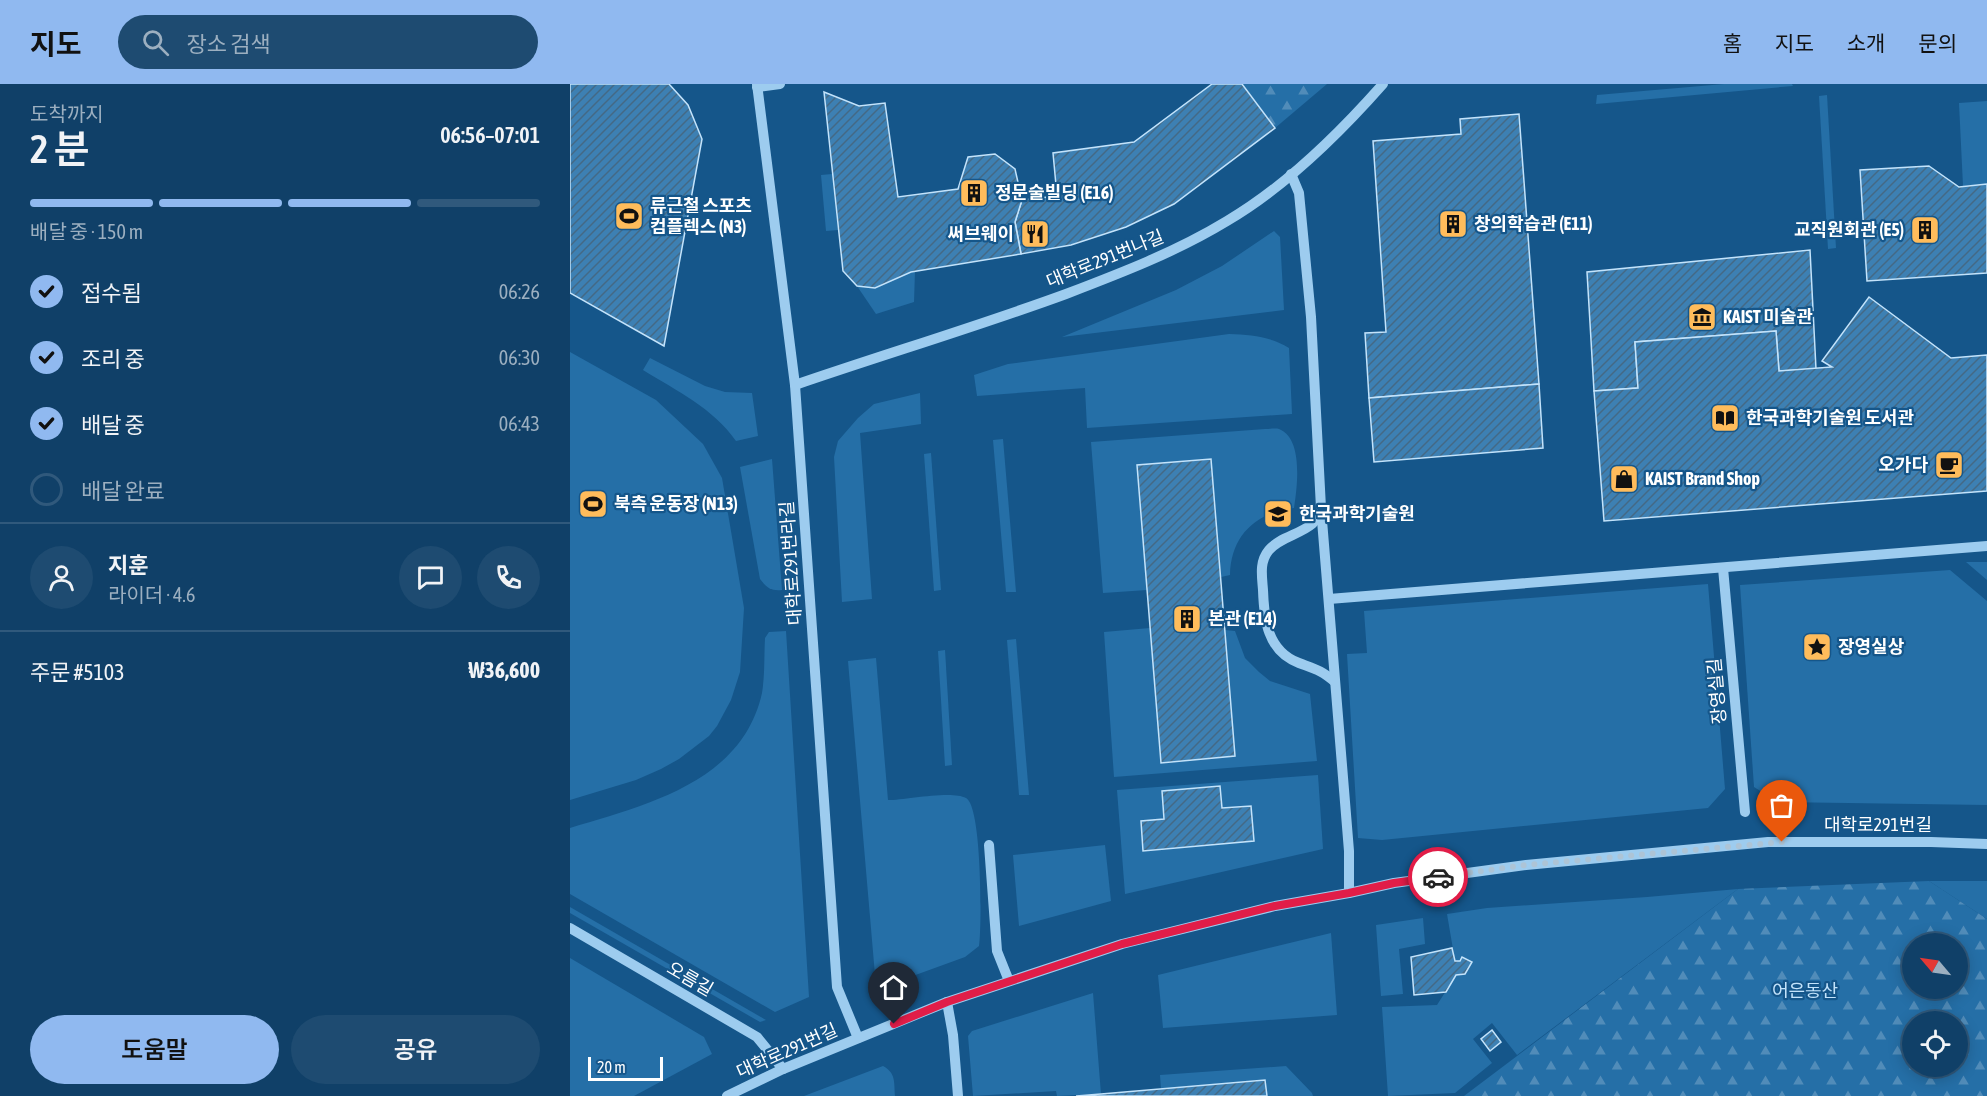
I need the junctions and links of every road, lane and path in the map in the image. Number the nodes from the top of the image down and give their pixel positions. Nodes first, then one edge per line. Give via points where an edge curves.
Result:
1 (780, 84) edge
2 (1383, 84) edge
3 (757, 85) edge
4 (1291, 174) junction
5 (795, 385) junction
6 (1321, 508) junction
7 (1987, 546) edge
8 (1723, 568) junction
9 (1329, 599) junction
10 (1335, 682) junction
11 (1744, 812) dead end
12 (1987, 844) edge
13 (989, 845) dead end
14 (1349, 893) junction
15 (570, 928) edge
16 (1009, 981) junction
17 (947, 1002) junction
18 (858, 1038) junction
19 (783, 1069) junction
20 (727, 1096) edge
21 (958, 1096) edge

1 - 3 street
2 - 4 street, 대학로291번나길 via 1358,113
3 - 5 street, 대학로291번라길
4 - 5 street, 대학로291번나길 via 1226,222 1139,266 1024,309
4 - 6 street via 1299,193 1311,317
5 - 18 street, 대학로291번라길 via 837,987
6 - 9 street
6 - 10 street via 1314,523 1275,545 1265,556 1264,618 1268,632 1285,656 1321,670
7 - 8 street
8 - 9 street
8 - 11 street, 장영실길
9 - 10 street
10 - 14 street
12 - 14 street, 대학로291번길 via 1768,842 1526,865
13 - 16 street via 997,951
14 - 16 street, 대학로291번길 via 1275,906 1133,942
15 - 19 street, 오름길 via 757,1037
16 - 17 street, 대학로291번길
17 - 18 street, 대학로291번길
17 - 21 street
18 - 19 street, 대학로291번길
19 - 20 street, 대학로291번길

